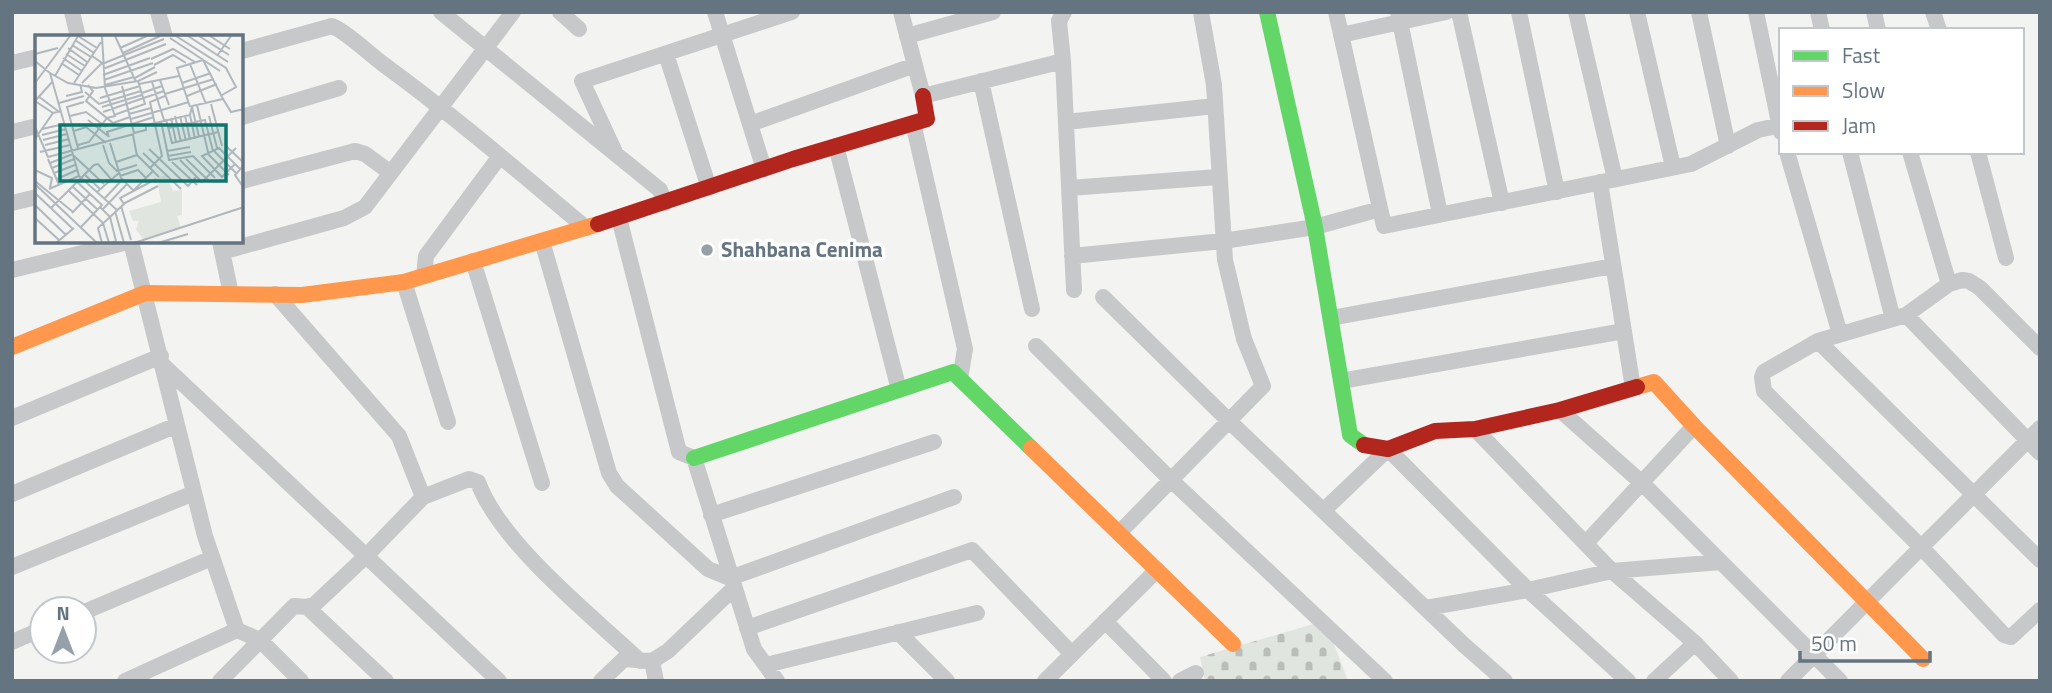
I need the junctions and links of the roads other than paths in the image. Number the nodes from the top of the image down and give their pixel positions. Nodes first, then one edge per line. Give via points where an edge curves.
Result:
1 (72, 12) edge
2 (158, 12) edge
3 (441, 12) edge
4 (513, 12) edge
5 (559, 12) edge
6 (715, 12) edge
7 (792, 12) edge
8 (901, 12) edge
9 (993, 12) edge
10 (1064, 12) edge
11 (1201, 12) edge
12 (1267, 12) edge
13 (1336, 12) edge
14 (1446, 12) edge
15 (1459, 12) edge
16 (1519, 12) edge
17 (1576, 12) edge
18 (1637, 12) edge
19 (1699, 12) edge
20 (1756, 12) edge
21 (1399, 17) edge
22 (579, 29) dead end
23 (78, 35) edge
24 (164, 35) edge
25 (1342, 35) junction
26 (722, 36) junction
27 (907, 36) junction
28 (486, 48) junction
29 (243, 51) edge
30 (666, 54) junction
31 (35, 57) edge
32 (1063, 61) junction
33 (12, 63) edge
34 (915, 65) junction
35 (981, 81) junction
36 (339, 88) dead end
37 (923, 96) junction
38 (1215, 106) junction
39 (441, 107) junction
40 (243, 117) edge
41 (1066, 122) junction
42 (913, 123) junction
43 (1779, 123) edge
44 (750, 124) junction
45 (35, 126) edge
46 (1779, 128) edge
47 (12, 132) edge
48 (836, 146) junction
49 (1728, 146) junction
50 (615, 152) junction
51 (1788, 154) edge
52 (1851, 154) edge
53 (1911, 154) edge
54 (1979, 154) edge
55 (500, 156) junction
56 (1673, 167) junction
57 (764, 169) junction
58 (391, 173) junction
59 (1218, 177) junction
60 (243, 181) edge
61 (1607, 181) junction
62 (709, 188) junction
63 (1069, 188) junction
64 (1557, 192) junction
65 (35, 197) edge
66 (12, 203) edge
67 (665, 203) junction
68 (1502, 203) junction
69 (1380, 209) junction
70 (1440, 214) junction
71 (619, 218) junction
72 (1315, 227) junction
73 (586, 228) junction
74 (542, 241) junction
75 (1223, 241) junction
76 (243, 242) edge
77 (126, 243) edge
78 (130, 243) edge
79 (221, 247) edge
80 (1073, 256) junction
81 (2006, 258) dead end
82 (473, 261) junction
83 (1613, 265) junction
84 (12, 270) edge
85 (424, 275) junction
86 (404, 282) junction
87 (1950, 284) junction
88 (1074, 290) dead end
89 (145, 293) junction
90 (231, 294) junction
91 (275, 294) junction
92 (1103, 297) dead end
93 (1032, 309) dead end
94 (1899, 317) junction
95 (1331, 318) junction
96 (1624, 331) junction
97 (1840, 334) junction
98 (1818, 341) junction
99 (1036, 346) dead end
100 (12, 347) edge
101 (2040, 348) edge
102 (162, 360) junction
103 (960, 379) junction
104 (1342, 381) junction
105 (1633, 388) junction
106 (899, 390) junction
107 (1560, 410) junction
108 (12, 418) edge
109 (1229, 421) junction
110 (448, 422) dead end
111 (177, 425) junction
112 (1694, 426) junction
113 (2040, 428) edge
114 (1475, 429) junction
115 (2028, 441) junction
116 (934, 442) dead end
117 (1388, 449) junction
118 (2040, 453) edge
119 (694, 458) junction
120 (1171, 480) junction
121 (542, 483) dead end
122 (1642, 483) junction
123 (194, 493) junction
124 (12, 494) edge
125 (1976, 495) junction
126 (954, 496) dead end
127 (423, 497) junction
128 (1323, 510) junction
129 (711, 514) junction
130 (1119, 533) junction
131 (1586, 543) junction
132 (1922, 548) junction
133 (366, 556) junction
134 (212, 558) junction
135 (2040, 560) edge
136 (1721, 562) junction
137 (12, 567) edge
138 (1157, 570) junction
139 (1612, 571) junction
140 (732, 583) junction
141 (1528, 590) junction
142 (1867, 603) junction
143 (98, 606) edge
144 (307, 607) junction
145 (1426, 608) junction
146 (2040, 610) edge
147 (976, 613) dead end
148 (1105, 621) junction
149 (747, 628) junction
150 (237, 630) junction
151 (898, 632) junction
152 (260, 640) junction
153 (1695, 643) junction
154 (1233, 644) dead end
155 (1072, 654) junction
156 (1814, 656) junction
157 (1923, 659) dead end
158 (646, 661) junction
159 (1196, 673) dead end
160 (771, 676) edge
161 (940, 678) edge
162 (125, 681) edge
163 (220, 681) edge
164 (301, 681) edge
165 (386, 681) edge
166 (499, 681) edge
167 (601, 681) edge
168 (656, 681) edge
169 (1045, 681) edge
170 (1164, 681) edge
171 (1180, 681) edge
172 (1385, 681) edge
173 (1504, 681) edge
174 (1628, 681) edge
175 (1654, 681) edge
176 (1731, 681) edge
177 (1788, 681) edge
178 (1840, 681) edge

1 - 23 street
2 - 24 street
3 - 28 street
4 - 28 street
5 - 22 street
6 - 26 street
7 - 26 street
8 - 27 street
9 - 27 street
10 - 32 street via 1059,20
11 - 38 street
12 - 72 street
13 - 25 street
14 - 21 street
15 - 68 street
16 - 64 street
17 - 61 street
18 - 56 street
19 - 49 street
20 - 43 street
21 - 25 street
21 - 70 street
25 - 69 street
26 - 30 street
26 - 44 street
27 - 34 street
28 - 39 street
28 - 50 street
29 - 39 street via 332,26
30 - 50 street via 582,81
30 - 62 street
31 - 33 street
32 - 35 street
32 - 41 street
34 - 37 street
34 - 44 street
35 - 37 street
35 - 93 street
36 - 40 street
37 - 42 street via 927,119
38 - 41 street
38 - 59 street
39 - 55 street
39 - 58 street
41 - 63 street
42 - 48 street
42 - 103 street via 965,349
44 - 57 street
45 - 47 street
46 - 49 street via 1759,130
48 - 57 street
48 - 106 street
49 - 56 street via 1691,164
50 - 67 street via 660,190
51 - 97 street
52 - 94 street
53 - 87 street
54 - 81 street
55 - 73 street
55 - 85 street via 426,256
56 - 61 street
57 - 62 street
58 - 60 street via 355,151
58 - 76 street via 365,207 344,218
59 - 63 street
59 - 75 street
61 - 64 street
61 - 83 street
62 - 67 street
63 - 80 street
64 - 68 street
65 - 66 street
67 - 71 street
68 - 70 street
69 - 70 street via 1384,226
69 - 72 street
71 - 73 street
71 - 119 street via 679,452
72 - 75 street
72 - 95 street
73 - 74 street
74 - 82 street
74 - 140 street via 609,473 617,486 708,569
75 - 80 street
75 - 109 street via 1244,339 1264,386
77 - 84 street
78 - 89 street
79 - 90 street
80 - 88 street
82 - 85 street
82 - 121 street
83 - 95 street
83 - 96 street
85 - 86 street
86 - 91 street
86 - 110 street
87 - 94 street
87 - 101 street via 1962,280 1980,288
89 - 90 street
89 - 100 street
89 - 102 street
90 - 91 street
91 - 127 street via 399,436
92 - 109 street
94 - 97 street
94 - 115 street
95 - 104 street
96 - 104 street
96 - 105 street
97 - 98 street
98 - 125 street
98 - 132 street via 1764,372 1764,391
99 - 120 street
102 - 108 street
102 - 111 street
102 - 133 street
103 - 106 street via 953,372
103 - 130 street
104 - 117 street via 1350,435 1366,446
105 - 107 street
105 - 112 street via 1654,382
106 - 119 street
107 - 114 street
107 - 122 street
109 - 120 street
109 - 128 street
111 - 123 street
111 - 124 street
112 - 122 street
112 - 142 street
113 - 115 street
114 - 117 street via 1435,431
114 - 131 street
115 - 118 street
115 - 125 street
116 - 129 street
117 - 128 street
117 - 141 street
119 - 129 street
120 - 130 street
120 - 172 street
122 - 131 street
122 - 136 street
123 - 134 street
123 - 137 street
125 - 132 street
125 - 135 street
126 - 140 street
127 - 133 street
127 - 158 street via 469,479 478,482 493,514 545,572
128 - 145 street
129 - 140 street
130 - 138 street
131 - 139 street
132 - 142 street
132 - 146 street via 2004,635 2011,637
133 - 144 street
133 - 166 street
134 - 143 street
134 - 150 street
136 - 139 street
136 - 156 street
138 - 148 street
138 - 154 street
139 - 141 street
139 - 153 street
140 - 149 street
140 - 158 street via 668,651
141 - 145 street
141 - 174 street
142 - 156 street
142 - 157 street
144 - 152 street via 294,606
144 - 165 street
145 - 173 street
147 - 151 street
148 - 155 street
148 - 170 street
149 - 155 street via 972,550
149 - 160 street
150 - 152 street
150 - 162 street
151 - 160 street
151 - 161 street
152 - 163 street
152 - 164 street
153 - 175 street
153 - 176 street
155 - 169 street
156 - 177 street
156 - 178 street
158 - 167 street via 624,659
158 - 168 street
159 - 171 street

